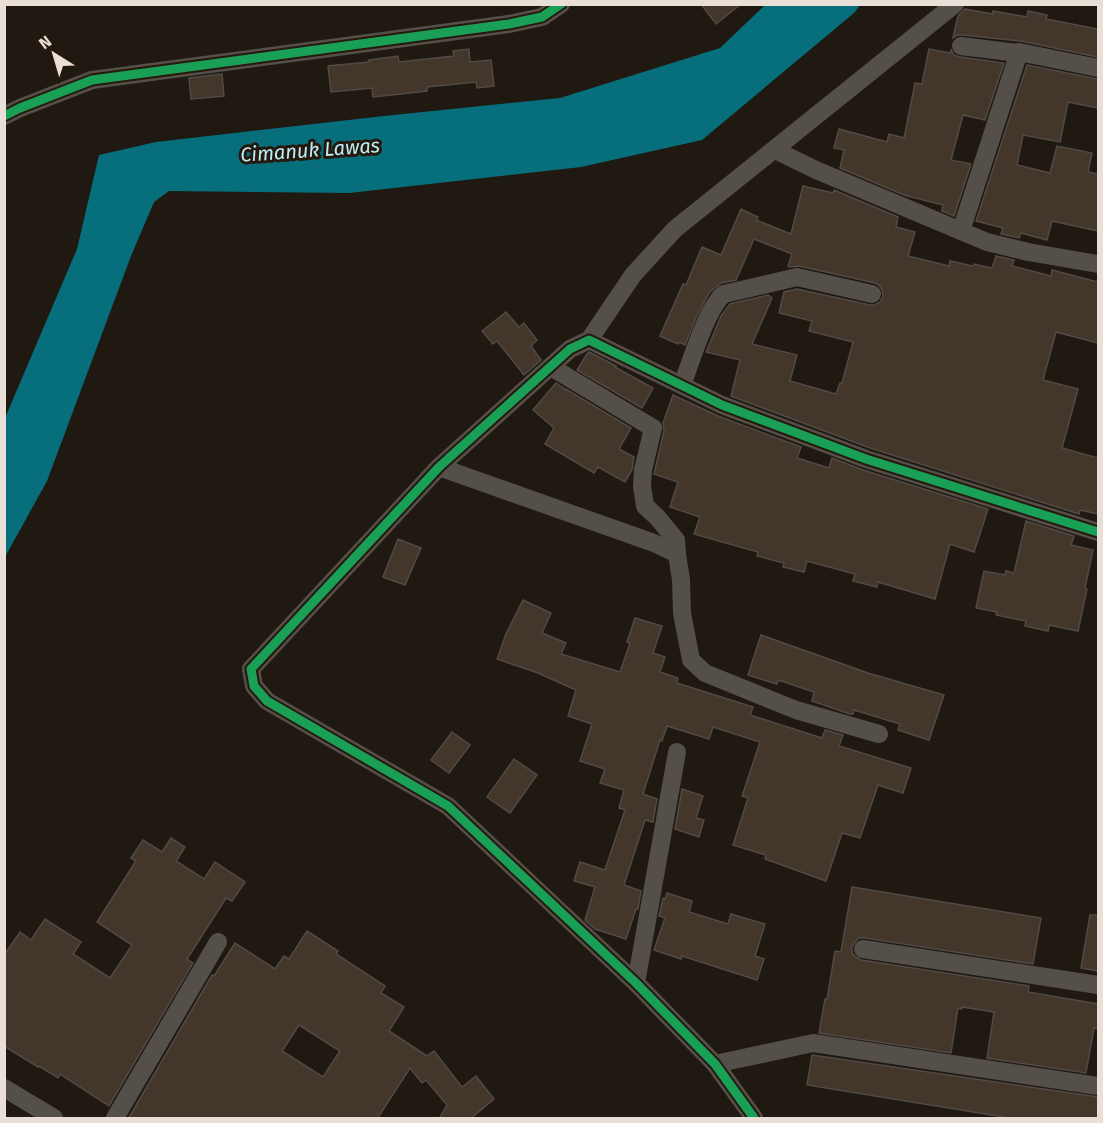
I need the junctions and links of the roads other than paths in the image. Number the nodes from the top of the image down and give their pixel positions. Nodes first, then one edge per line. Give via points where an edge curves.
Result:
1 (561, 4) edge
2 (955, 4) edge
3 (961, 46) dead end
4 (1018, 53) junction
5 (1098, 68) edge
6 (4, 116) edge
7 (775, 150) junction
8 (961, 231) junction
9 (1098, 264) edge
10 (872, 294) dead end
11 (589, 340) junction
12 (550, 367) junction
13 (682, 385) junction
14 (439, 467) junction
15 (1098, 532) edge
16 (677, 554) junction
17 (879, 734) dead end
18 (677, 752) dead end
19 (218, 942) dead end
20 (863, 949) dead end
21 (636, 983) junction
22 (1098, 986) edge
23 (715, 1064) junction
24 (1098, 1086) edge
25 (4, 1088) edge
26 (54, 1119) edge
27 (115, 1119) edge
28 (754, 1119) edge

1 - 6 street via 542,17 509,24 92,80
2 - 7 street
3 - 4 street
4 - 5 street
4 - 8 street
7 - 8 street
7 - 11 street via 675,229 633,275
8 - 9 street via 1028,252
10 - 13 street via 797,277 724,294 710,312
11 - 12 street via 570,349
11 - 13 street
12 - 14 street
12 - 16 street via 653,428 643,470 645,506 676,540
13 - 15 street via 722,405 866,459
14 - 16 street
14 - 21 street via 251,669 254,686 267,700 448,806
16 - 17 street via 682,613 692,660 705,673 796,710
18 - 21 street
19 - 27 street
20 - 22 street
21 - 23 street
23 - 24 street via 813,1044
23 - 28 street
25 - 26 street

